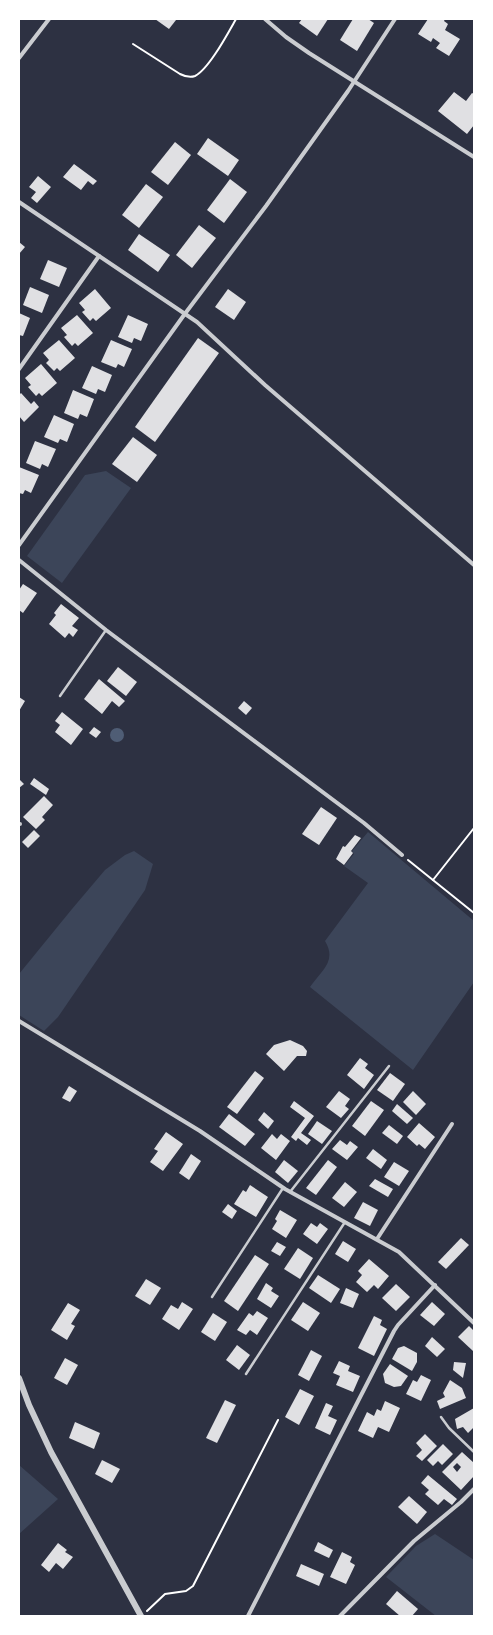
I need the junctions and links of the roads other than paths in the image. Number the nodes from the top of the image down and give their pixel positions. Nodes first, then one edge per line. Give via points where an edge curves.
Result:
1 (49, 19) edge
2 (265, 19) edge
3 (395, 19) edge
4 (19, 58) edge
5 (354, 82) junction
6 (474, 157) edge
7 (19, 202) edge
8 (99, 256) junction
9 (184, 315) junction
10 (19, 369) edge
11 (19, 545) edge
12 (19, 560) edge
13 (474, 565) edge
14 (106, 630) junction
15 (60, 696) dead end
16 (402, 855) road end
17 (19, 1021) edge
18 (389, 1066) dead end
19 (452, 1124) dead end
20 (283, 1188) junction
21 (290, 1192) junction
22 (345, 1221) junction
23 (377, 1239) junction
24 (435, 1285) junction
25 (212, 1297) dead end
26 (474, 1323) edge
27 (246, 1374) dead end
28 (19, 1378) edge
29 (441, 1417) dead end
30 (474, 1452) edge
31 (474, 1489) edge
32 (141, 1616) edge
33 (248, 1616) edge
34 (340, 1616) edge

1 - 4 street
2 - 5 street via 296,44
3 - 5 street
5 - 6 street
5 - 9 street
7 - 8 street
8 - 9 street
8 - 10 street
9 - 11 street
9 - 13 street via 197,322 271,390
12 - 14 street
14 - 15 lane
14 - 16 street via 358,818
17 - 20 street via 200,1131
18 - 21 lane
19 - 23 street
20 - 21 street
20 - 25 lane
21 - 22 street
22 - 23 street
22 - 27 lane
23 - 24 street via 404,1255
24 - 26 street
24 - 33 street via 394,1331
28 - 32 street via 51,1452
29 - 30 lane
31 - 34 street via 414,1541

